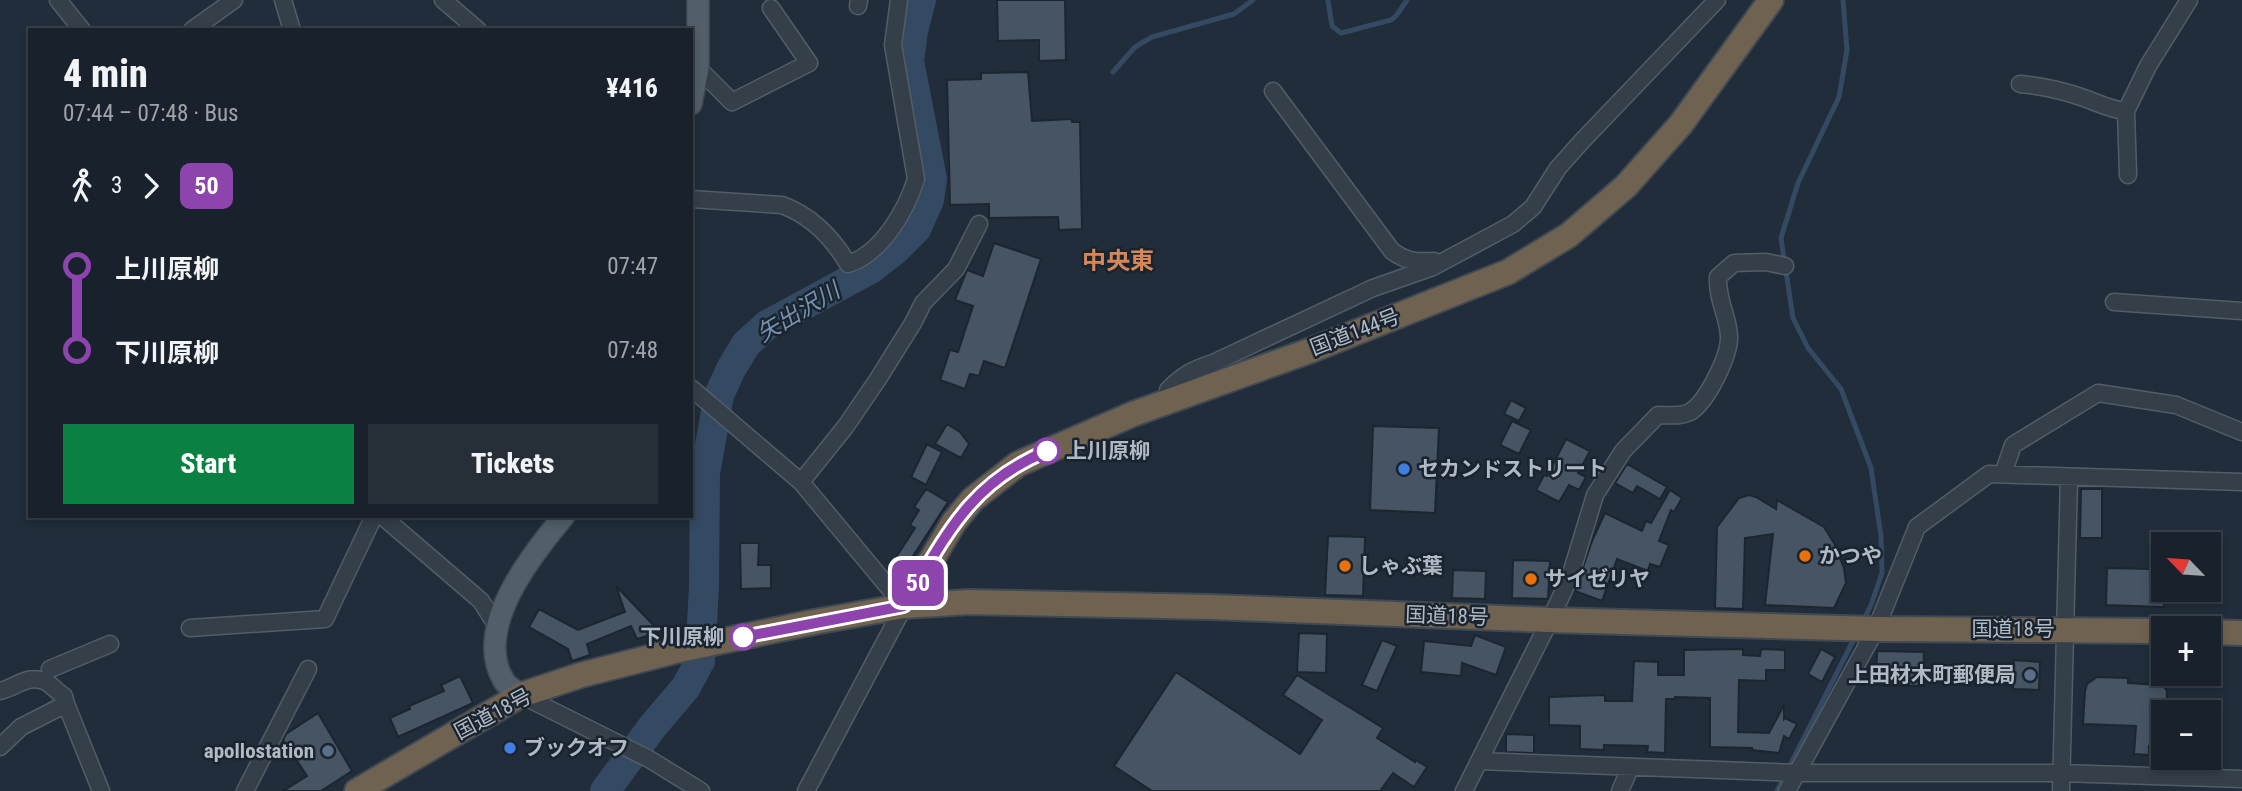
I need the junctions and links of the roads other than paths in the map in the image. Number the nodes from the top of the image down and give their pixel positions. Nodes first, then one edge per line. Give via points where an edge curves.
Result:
1 (58, 0) edge
2 (234, 0) edge
3 (283, 0) edge
4 (443, 0) edge
5 (698, 0) edge
6 (899, 0) edge
7 (1717, 0) edge
8 (1771, 0) edge
9 (2189, 0) edge
10 (771, 8) dead end
11 (80, 28) edge
12 (195, 28) edge
13 (291, 28) edge
14 (476, 28) edge
15 (698, 68) junction
16 (2020, 84) dead end
17 (1273, 91) dead end
18 (693, 94) edge
19 (2126, 111) junction
20 (2128, 175) dead end
21 (693, 199) edge
22 (979, 225) dead end
23 (1444, 261) junction
24 (1785, 266) dead end
25 (2114, 302) dead end
26 (2242, 311) edge
27 (693, 390) edge
28 (1170, 400) junction
29 (2242, 432) edge
30 (2003, 474) junction
31 (2068, 477) junction
32 (801, 482) junction
33 (2242, 482) edge
34 (383, 518) edge
35 (385, 518) edge
36 (562, 518) edge
37 (904, 606) junction
38 (1550, 620) junction
39 (190, 628) dead end
40 (498, 628) junction
41 (1876, 629) junction
42 (2064, 630) junction
43 (2151, 631) edge
44 (2221, 632) edge
45 (2242, 633) edge
46 (110, 644) dead end
47 (50, 669) dead end
48 (308, 669) dead end
49 (0, 691) edge
50 (521, 695) junction
51 (66, 704) junction
52 (0, 747) edge
53 (1479, 761) junction
54 (1630, 768) junction
55 (1797, 773) junction
56 (2061, 773) junction
57 (2242, 779) edge
58 (365, 789) edge
59 (101, 791) edge
60 (245, 791) edge
61 (701, 791) edge
62 (806, 791) edge
63 (1464, 791) edge
64 (1620, 791) edge
65 (1787, 791) edge
66 (2061, 791) edge

1 - 11 street
2 - 12 street
3 - 13 street
4 - 14 street
5 - 15 main road
6 - 21 street via 893,46 916,179 874,250 848,264 825,233 796,210 782,205
7 - 23 street via 1558,168 1533,207 1513,224
8 - 28 highway, 国道144号 via 1681,124 1626,186 1569,235 1508,272
9 - 19 street
10 - 15 street via 809,63 732,102
15 - 18 main road
16 - 19 street
17 - 23 street via 1392,251 1413,262
19 - 20 street
22 - 32 street via 961,262 923,303 878,379
23 - 28 street via 1373,288 1193,370 1168,390
24 - 38 street via 1734,263 1718,277 1729,335 1722,365 1692,411 1658,415 1623,451 1595,495 1570,577
25 - 26 street
27 - 32 street
28 - 37 highway, 国道144号 via 1034,456 995,480 954,522
29 - 30 street via 2176,405 2098,393 2013,445
30 - 31 street
30 - 41 street via 1989,474 1917,527
31 - 33 street
31 - 42 street
32 - 37 street
34 - 39 street via 325,619
35 - 40 street via 481,601
36 - 40 main road via 535,551
37 - 38 highway, 国道18号 via 1211,607
37 - 50 highway, 国道18号 via 679,650
37 - 62 street
38 - 41 highway, 国道18号
38 - 53 street
40 - 50 main road via 496,659 504,681
41 - 42 highway, 国道18号
41 - 55 street
42 - 43 highway, 国道18号
42 - 56 street
44 - 45 highway
46 - 47 street
48 - 60 street
49 - 51 street via 38,679 50,683
50 - 58 highway, 国道18号
50 - 61 street via 649,759
51 - 52 street via 21,727
51 - 59 street
53 - 54 street
53 - 63 street
54 - 55 street
54 - 64 street
55 - 56 street
55 - 65 street
56 - 57 street
56 - 66 street

